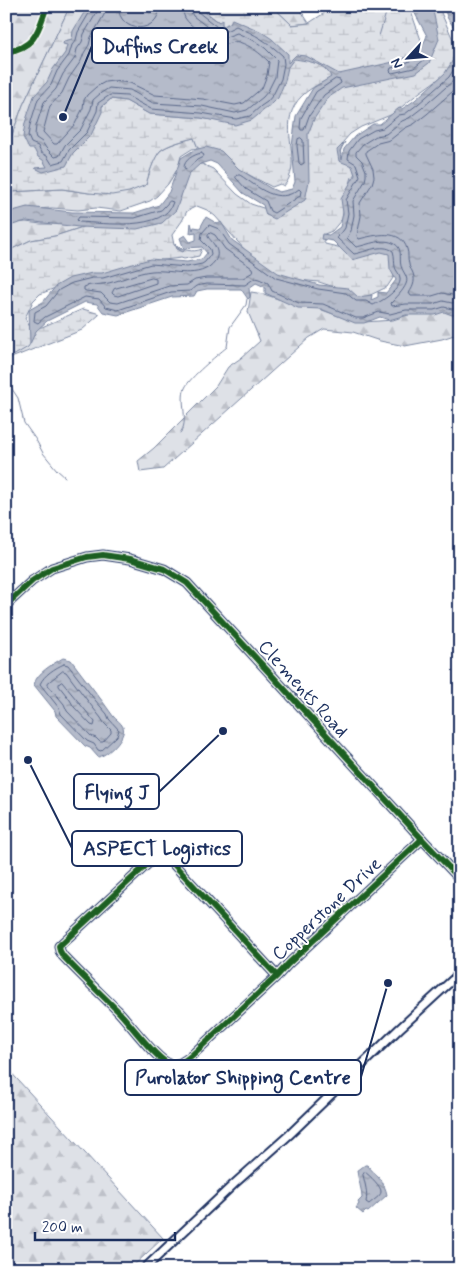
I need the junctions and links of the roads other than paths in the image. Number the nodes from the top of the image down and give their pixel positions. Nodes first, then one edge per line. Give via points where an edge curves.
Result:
1 (6, 605) edge
2 (422, 839) junction
3 (460, 879) edge
4 (460, 973) edge
5 (277, 976) junction
6 (144, 1269) edge

1 - 2 street, Clements Road via 52,568 87,557 103,555 130,559 164,569 187,583
2 - 3 street, Clements Road
2 - 5 street, Copperstone Drive
4 - 6 street
5 - 5 street, Copperstone Drive via 167,856 160,854 59,946 63,956 169,1064 181,1064 191,1056

